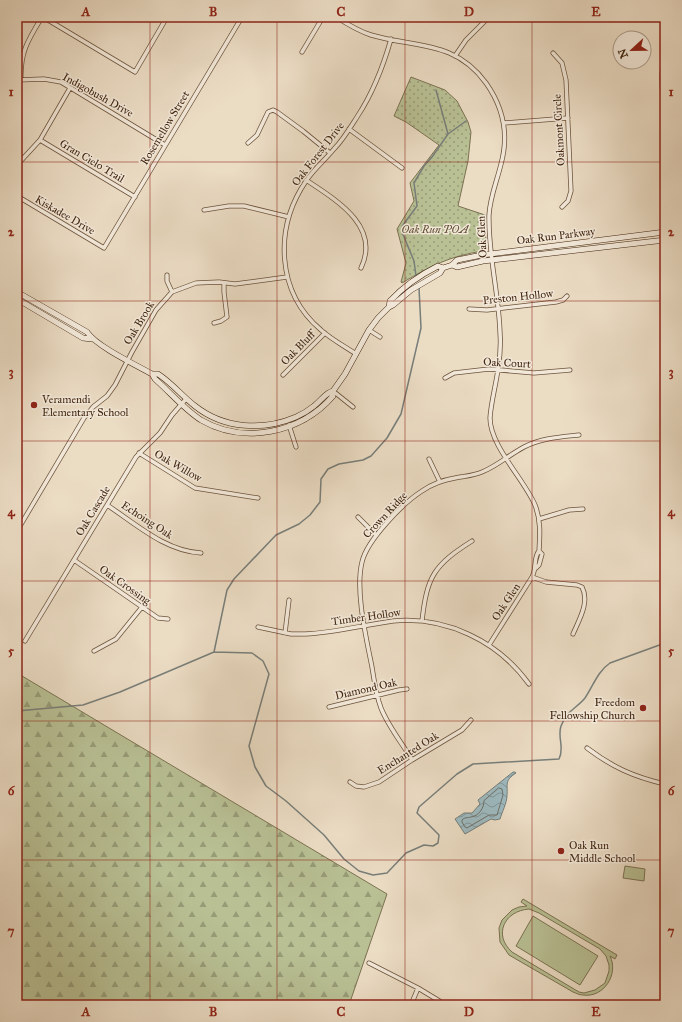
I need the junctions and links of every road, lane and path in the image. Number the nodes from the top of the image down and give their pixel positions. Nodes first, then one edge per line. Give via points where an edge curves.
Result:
1 (42, 17) edge
2 (160, 17) edge
3 (242, 17) edge
4 (323, 17) edge
5 (336, 17) edge
6 (489, 17) edge
7 (166, 19) edge
8 (665, 34) edge
9 (391, 39) junction
10 (302, 52) dead end
11 (553, 53) dead end
12 (455, 56) junction
13 (664, 61) edge
14 (19, 80) edge
15 (70, 88) junction
16 (568, 118) junction
17 (504, 123) junction
18 (349, 129) junction
19 (40, 140) junction
20 (665, 142) edge
21 (248, 143) dead end
22 (165, 145) junction
23 (330, 153) junction
24 (17, 165) edge
25 (402, 168) dead end
26 (306, 180) junction
27 (17, 196) edge
28 (135, 196) junction
29 (562, 207) dead end
30 (204, 210) dead end
31 (289, 217) junction
32 (665, 232) edge
33 (665, 240) edge
34 (104, 248) joint
35 (492, 257) junction
36 (361, 268) dead end
37 (443, 268) junction
38 (167, 275) dead end
39 (287, 277) junction
40 (224, 283) junction
41 (17, 292) edge
42 (172, 292) junction
43 (567, 296) dead end
44 (17, 299) edge
45 (389, 306) junction
46 (498, 308) junction
47 (469, 309) dead end
48 (214, 323) dead end
49 (369, 330) junction
50 (325, 333) junction
51 (380, 337) dead end
52 (92, 339) junction
53 (356, 354) junction
54 (128, 360) junction
55 (498, 370) junction
56 (570, 370) dead end
57 (152, 374) junction
58 (283, 375) dead end
59 (445, 378) dead end
60 (333, 390) junction
61 (186, 399) junction
62 (182, 404) junction
63 (353, 407) dead end
64 (287, 420) junction
65 (289, 427) junction
66 (580, 435) dead end
67 (296, 447) dead end
68 (139, 453) junction
69 (506, 458) junction
70 (429, 459) dead end
71 (440, 482) junction
72 (258, 498) dead end
73 (107, 505) junction
74 (582, 509) dead end
75 (358, 517) dead end
76 (539, 519) junction
77 (17, 531) edge
78 (376, 535) junction
79 (472, 541) dead end
80 (202, 553) dead end
81 (74, 560) junction
82 (532, 577) junction
83 (289, 600) dead end
84 (142, 607) junction
85 (168, 619) dead end
86 (422, 621) junction
87 (364, 626) junction
88 (258, 628) dead end
89 (285, 633) junction
90 (573, 634) dead end
91 (25, 641) dead end
92 (489, 645) junction
93 (94, 651) dead end
94 (528, 684) dead end
95 (407, 689) dead end
96 (377, 695) junction
97 (330, 707) dead end
98 (470, 720) dead end
99 (587, 748) dead end
100 (412, 760) junction
101 (350, 782) dead end
102 (665, 784) edge
103 (369, 963) dead end
104 (418, 988) junction
105 (412, 1005) edge
106 (446, 1005) edge

1 - 7 street via 135,72
1 - 14 street via 25,46
2 - 7 street
3 - 22 street, Rosemellow Street
4 - 10 street
5 - 9 street, Oak Glen via 366,34
6 - 12 street via 466,40
8 - 13 main road
9 - 12 street, Oak Glen via 426,45
9 - 18 street, Oak Forest Drive via 374,86
11 - 16 street, Oakmont Circle via 562,63 565,74
12 - 17 street, Oak Glen via 485,81 495,98
13 - 20 main road
14 - 15 street, Indigobush Drive via 44,79 61,82
15 - 19 street
15 - 22 street, Indigobush Drive
16 - 17 street
16 - 29 street, Oakmont Circle via 571,190 568,201
17 - 35 street, Oak Glen via 504,147 490,211
18 - 23 street, Oak Forest Drive
18 - 25 street
19 - 24 street
19 - 28 street, Gran Cielo Trail
21 - 23 street via 255,138 267,114 272,110 303,130
22 - 28 street, Rosemellow Street
23 - 26 street, Oak Forest Drive
26 - 31 street, Oak Forest Drive
26 - 36 street via 339,202 354,216 365,241 366,257
27 - 34 street, Kiskadee Drive
28 - 34 street, Rosemellow Street
30 - 31 street via 244,206
31 - 39 street, Oak Forest Drive via 284,248
32 - 35 street, Oak Run Parkway
33 - 35 street, Oak Run Parkway
35 - 37 street, Oak Run Parkway via 471,256
35 - 46 street, Oak Glen
37 - 45 street, Oak Run Parkway via 440,273
37 - 45 street, Oak Run Parkway via 438,266 408,284 390,301
38 - 42 street
39 - 40 street, Oak Brook via 235,284
39 - 50 street, Oak Forest Drive via 300,307
40 - 42 street, Oak Brook via 196,283
40 - 48 street via 227,317 221,322
41 - 52 street, Oak Run Parkway via 87,332
42 - 54 street, Oak Brook via 156,310
43 - 46 street, Preston Hollow via 556,302
44 - 52 street, Oak Run Parkway via 83,338
45 - 49 street, Oak Run Parkway
46 - 47 street, Preston Hollow
46 - 55 street, Oak Glen
49 - 51 street
49 - 53 street, Oak Run Parkway
50 - 53 street, Oak Forest Drive
50 - 58 street, Oak Bluff
52 - 54 street, Oak Run Parkway
53 - 60 street, Oak Run Parkway
54 - 57 street, Oak Run Parkway
54 - 77 street, Oak Brook via 115,386 88,412 69,439
55 - 56 street, Oak Court via 534,374
55 - 59 street, Oak Court via 457,372
55 - 69 street, Oak Glen via 491,425
57 - 61 street, Oak Run Parkway via 162,376
57 - 62 street, Oak Run Parkway via 155,380
60 - 63 street
60 - 64 street, Oak Run Parkway via 304,413
60 - 65 street, Oak Run Parkway via 332,396 319,410
61 - 62 street, Oak Cascade
61 - 64 street, Oak Run Parkway via 208,415 231,424 261,426
62 - 65 street, Oak Run Parkway via 201,420 232,431 259,433
62 - 68 street, Oak Cascade via 160,434
64 - 65 street
65 - 67 street
66 - 69 street, Crown Ridge via 535,442
68 - 72 street, Oak Willow via 195,488
68 - 73 street, Oak Cascade
69 - 71 street, Crown Ridge via 482,472
69 - 76 street, Oak Glen via 531,498
70 - 71 street
71 - 78 street, Crown Ridge via 416,495
73 - 80 street, Echoing Oak via 171,546
73 - 81 street, Oak Cascade
74 - 76 street
75 - 78 street
76 - 82 street, Oak Glen via 539,551 542,554
78 - 87 street, Crown Ridge via 364,556 360,576
79 - 86 street via 446,559 432,576 426,592
81 - 84 street, Oak Crossing
81 - 91 street, Oak Cascade
82 - 90 street via 546,582 582,587 584,607
82 - 92 street, Oak Glen
83 - 89 street
84 - 85 street, Oak Crossing via 158,618
84 - 93 street via 116,639
86 - 87 street, Timber Hollow via 394,621
86 - 92 street, Timber Hollow via 458,630
87 - 89 street, Timber Hollow via 312,634
87 - 96 street, Crown Ridge
88 - 89 street, Timber Hollow
92 - 94 street, Timber Hollow via 511,663
95 - 96 street, Diamond Oak
96 - 97 street, Diamond Oak
96 - 100 street, Crown Ridge via 383,714
98 - 100 street, Enchanted Oak via 462,730
99 - 102 street via 622,771
100 - 101 street, Enchanted Oak via 374,784 360,787
103 - 104 street
104 - 105 street
104 - 106 street

